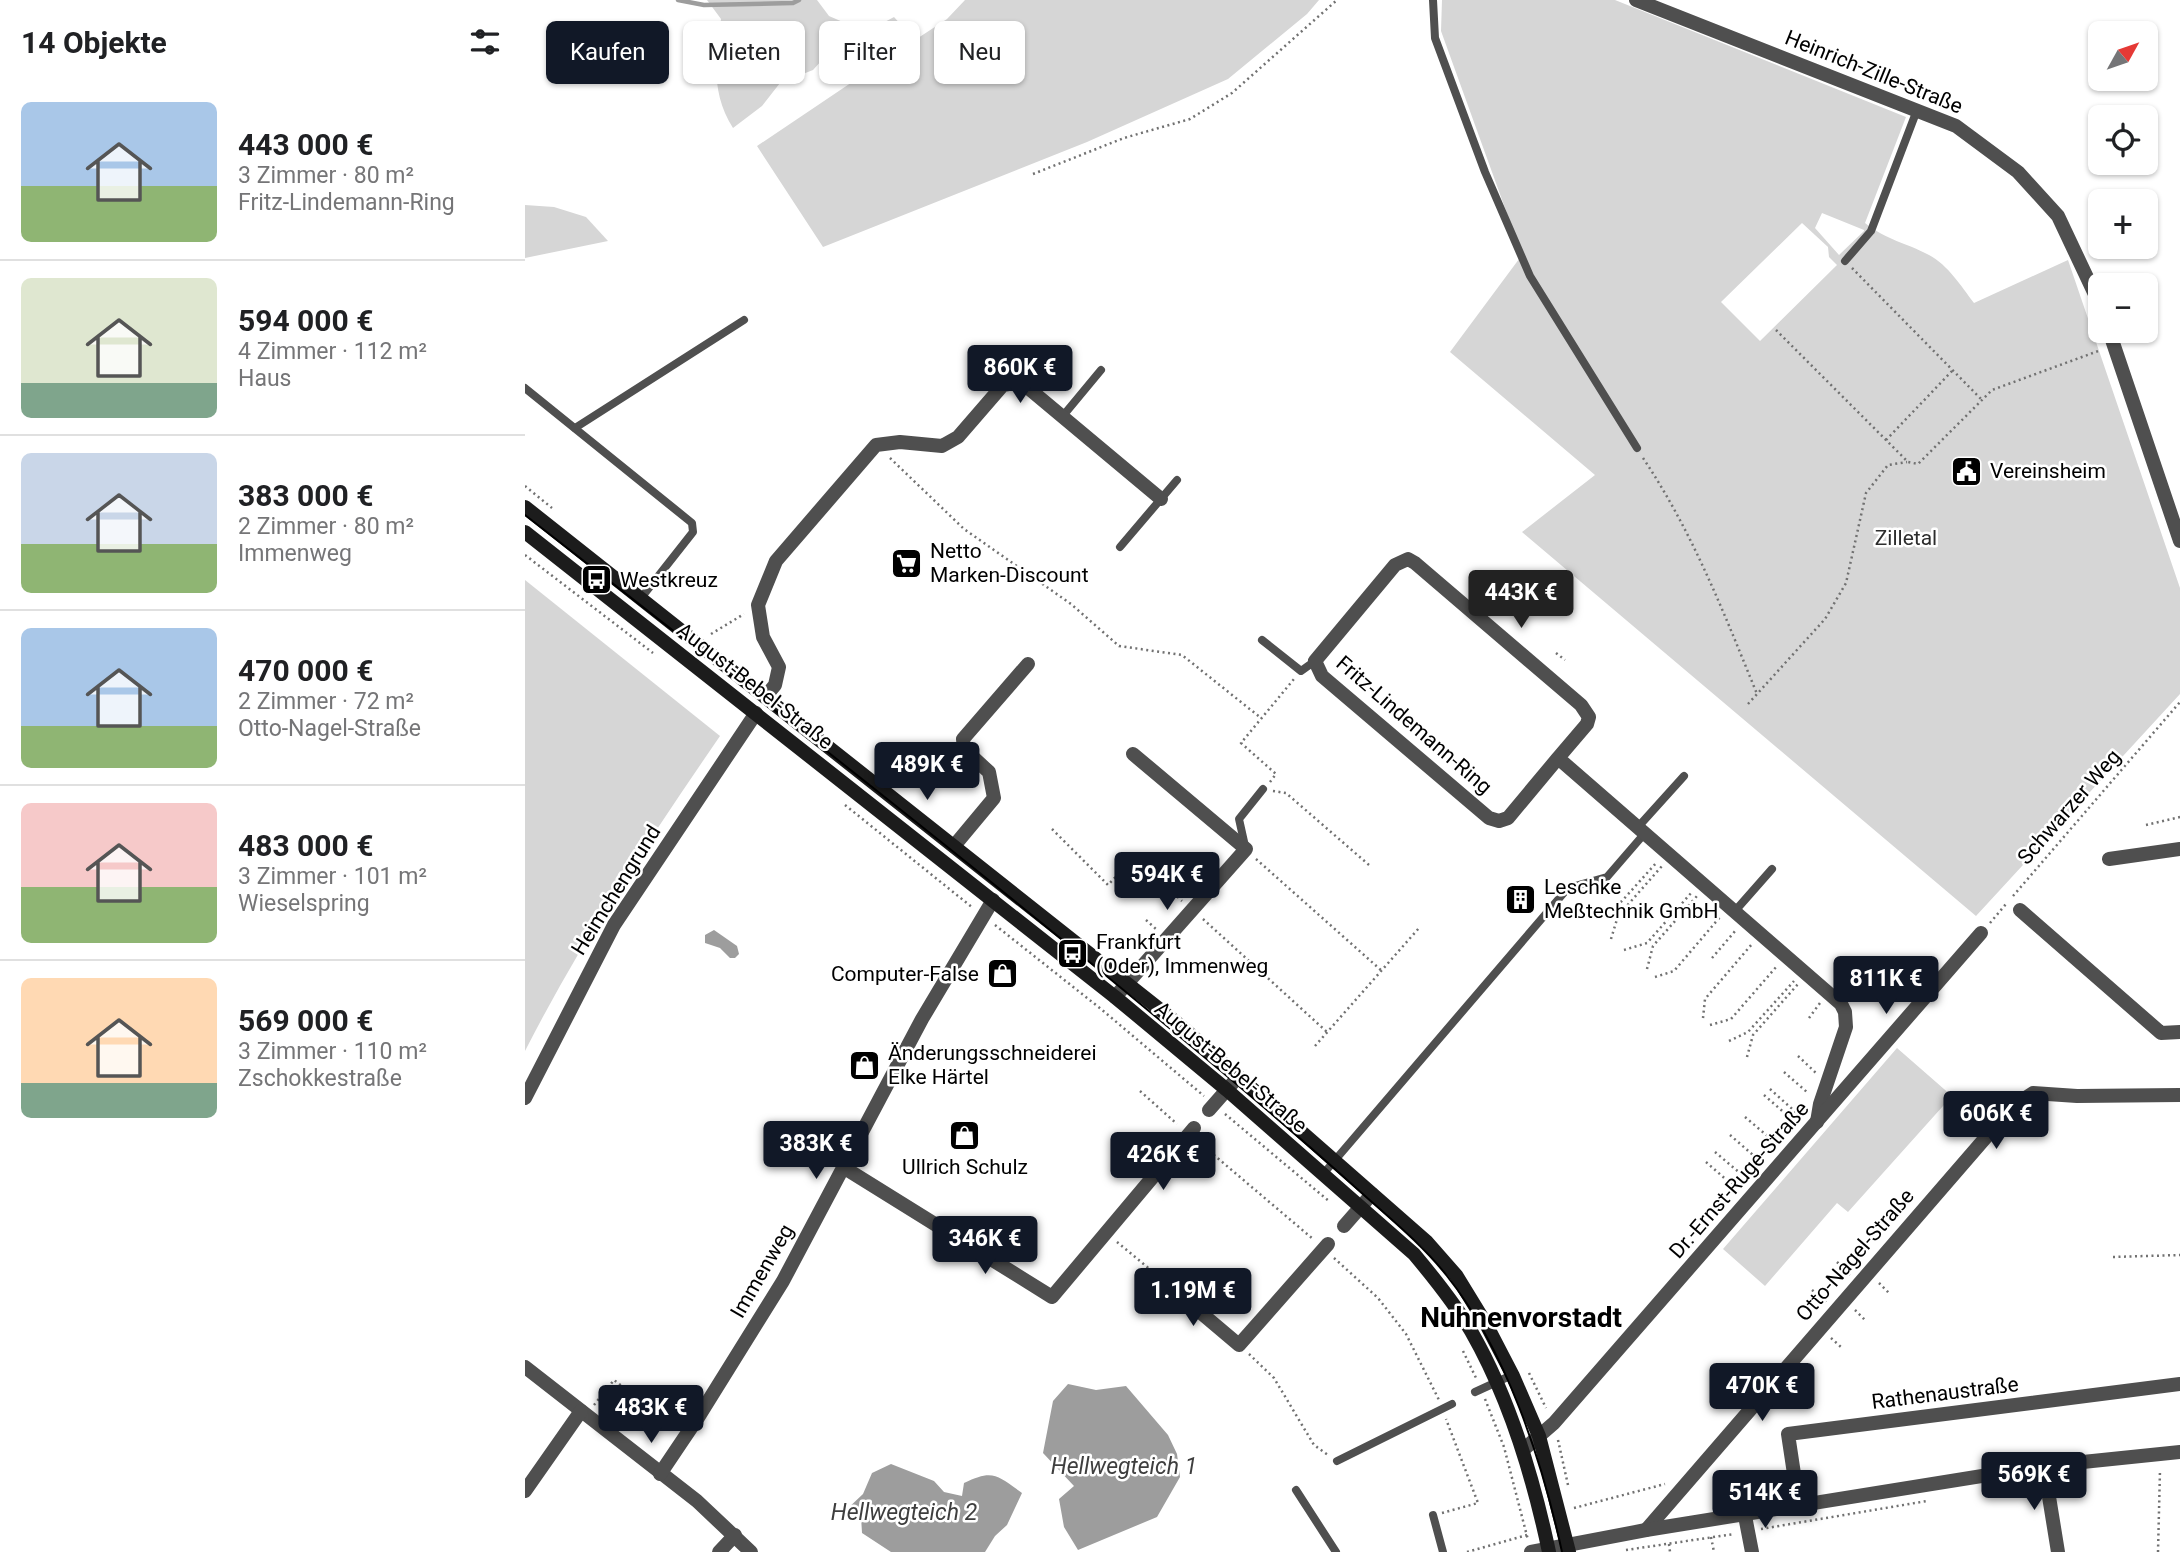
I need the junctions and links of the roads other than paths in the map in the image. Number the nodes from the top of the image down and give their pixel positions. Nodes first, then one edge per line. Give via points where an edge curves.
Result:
1 (1433, 0) edge
2 (1636, 0) edge
3 (1917, 110) junction
4 (1845, 261) road end
5 (2088, 280) edge
6 (744, 320) dead end
7 (2113, 343) edge
8 (1101, 370) dead end
9 (525, 388) edge
10 (1062, 416) junction
11 (575, 428) junction
12 (1637, 448) road end
13 (1177, 480) dead end
14 (1161, 499) junction
15 (525, 507) edge
16 (525, 532) edge
17 (2180, 541) edge
18 (1120, 547) dead end
19 (641, 598) junction
20 (1262, 640) dead end
21 (1315, 661) junction
22 (1028, 664) dead end
23 (765, 697) junction
24 (756, 713) junction
25 (1133, 754) dead end
26 (1558, 758) junction
27 (1684, 776) dead end
28 (1263, 789) road end
29 (1641, 830) junction
30 (954, 846) junction
31 (1246, 849) junction
32 (2180, 849) edge
33 (2109, 859) dead end
34 (1772, 869) dead end
35 (993, 900) junction
36 (2020, 910) dead end
37 (1736, 912) junction
38 (1981, 933) road end
39 (1127, 983) junction
40 (1115, 997) junction
41 (2180, 1032) edge
42 (1238, 1077) junction
43 (1227, 1090) junction
44 (2180, 1095) edge
45 (525, 1098) edge
46 (1212, 1107) road end
47 (1812, 1128) junction
48 (1191, 1131) road end
49 (1334, 1161) junction
50 (843, 1167) junction
51 (1324, 1173) junction
52 (1372, 1194) junction
53 (1362, 1206) junction
54 (1345, 1226) dead end
55 (1326, 1247) road end
56 (1168, 1285) road end
57 (525, 1367) edge
58 (1512, 1375) junction
59 (1497, 1382) junction
60 (2180, 1384) edge
61 (1478, 1391) road end
62 (1452, 1404) dead end
63 (583, 1413) junction
64 (1539, 1436) junction
65 (1523, 1450) junction
66 (2180, 1452) edge
67 (1337, 1461) road end
68 (2044, 1466) junction
69 (660, 1474) junction
70 (1296, 1490) dead end
71 (525, 1491) edge
72 (1799, 1507) junction
73 (1433, 1515) road end
74 (1745, 1516) junction
75 (1646, 1530) junction
76 (734, 1535) junction
77 (1573, 1546) edge
78 (1530, 1548) edge
79 (1548, 1550) edge
80 (719, 1552) edge
81 (751, 1552) edge
82 (1336, 1552) edge
83 (1443, 1552) edge
84 (1752, 1552) edge
85 (2058, 1552) edge

1 - 12 lane via 1435,38 1530,276
2 - 3 street, Heinrich-Zille-Straße
3 - 4 lane via 1871,231
3 - 5 street, Heinrich-Zille-Straße via 1956,126 2018,172 2058,216
6 - 11 lane
7 - 17 street
8 - 10 lane
9 - 11 lane
10 - 14 street
10 - 23 street via 1021,382 1003,385 958,437 942,446 876,445 776,561 758,605 763,637 779,667 775,685
11 - 19 lane via 692,523 693,532
13 - 14 lane
14 - 18 lane
15 - 19 street, August-Bebel-Straße
16 - 24 street, August-Bebel-Straße
19 - 23 street, August-Bebel-Straße
20 - 21 lane via 1301,671
21 - 26 street, Fritz-Lindemann-Ring via 1322,676 1489,818 1508,818
21 - 26 street, Fritz-Lindemann-Ring via 1395,565 1408,559 1581,705 1589,717 1587,724
22 - 30 street via 963,739 964,749 989,772 994,798
23 - 30 street, August-Bebel-Straße
24 - 35 street, August-Bebel-Straße
24 - 45 street, Heimchengrund via 614,925
25 - 31 street
26 - 29 street
27 - 29 lane
28 - 31 lane via 1238,819
29 - 37 street
29 - 49 lane via 1607,877 1568,888
30 - 39 street, August-Bebel-Straße
31 - 39 street
32 - 33 street
34 - 37 lane
35 - 40 street, August-Bebel-Straße
35 - 50 street, Immenweg via 922,1019
36 - 41 street via 2161,1033
37 - 47 street via 1835,997 1845,1012 1846,1027
38 - 47 street, Dr.-Ernst-Ruge-Straße
39 - 40 street
39 - 42 street, August-Bebel-Straße
40 - 43 street, August-Bebel-Straße
42 - 43 street
42 - 49 street, August-Bebel-Straße
43 - 46 street
43 - 51 street, August-Bebel-Straße
44 - 75 street, Otto-Nagel-Straße via 2033,1093 2013,1106
47 - 64 street, Dr.-Ernst-Ruge-Straße
48 - 50 street via 1052,1297
49 - 51 lane
49 - 52 street, August-Bebel-Straße
50 - 69 street, Immenweg via 783,1281
51 - 53 street, August-Bebel-Straße
52 - 53 street
52 - 58 street, August-Bebel-Straße via 1427,1242 1456,1275
53 - 54 street
53 - 59 street, August-Bebel-Straße via 1439,1284 1471,1331
55 - 56 street via 1240,1345
57 - 63 street
58 - 59 lane
58 - 64 street, August-Bebel-Straße
59 - 61 lane
59 - 65 street, August-Bebel-Straße
60 - 72 street, Rathenaustraße via 1788,1434
62 - 67 lane
63 - 69 street
63 - 71 street
64 - 65 street, Dr.-Ernst-Ruge-Straße
64 - 77 street, August-Bebel-Straße
65 - 79 street, August-Bebel-Straße
66 - 68 street
68 - 72 street
68 - 85 street
69 - 76 street
70 - 82 lane
72 - 74 street
73 - 83 lane
74 - 75 street
74 - 84 street
75 - 77 street
76 - 80 street
76 - 81 street
77 - 79 street
78 - 79 street

